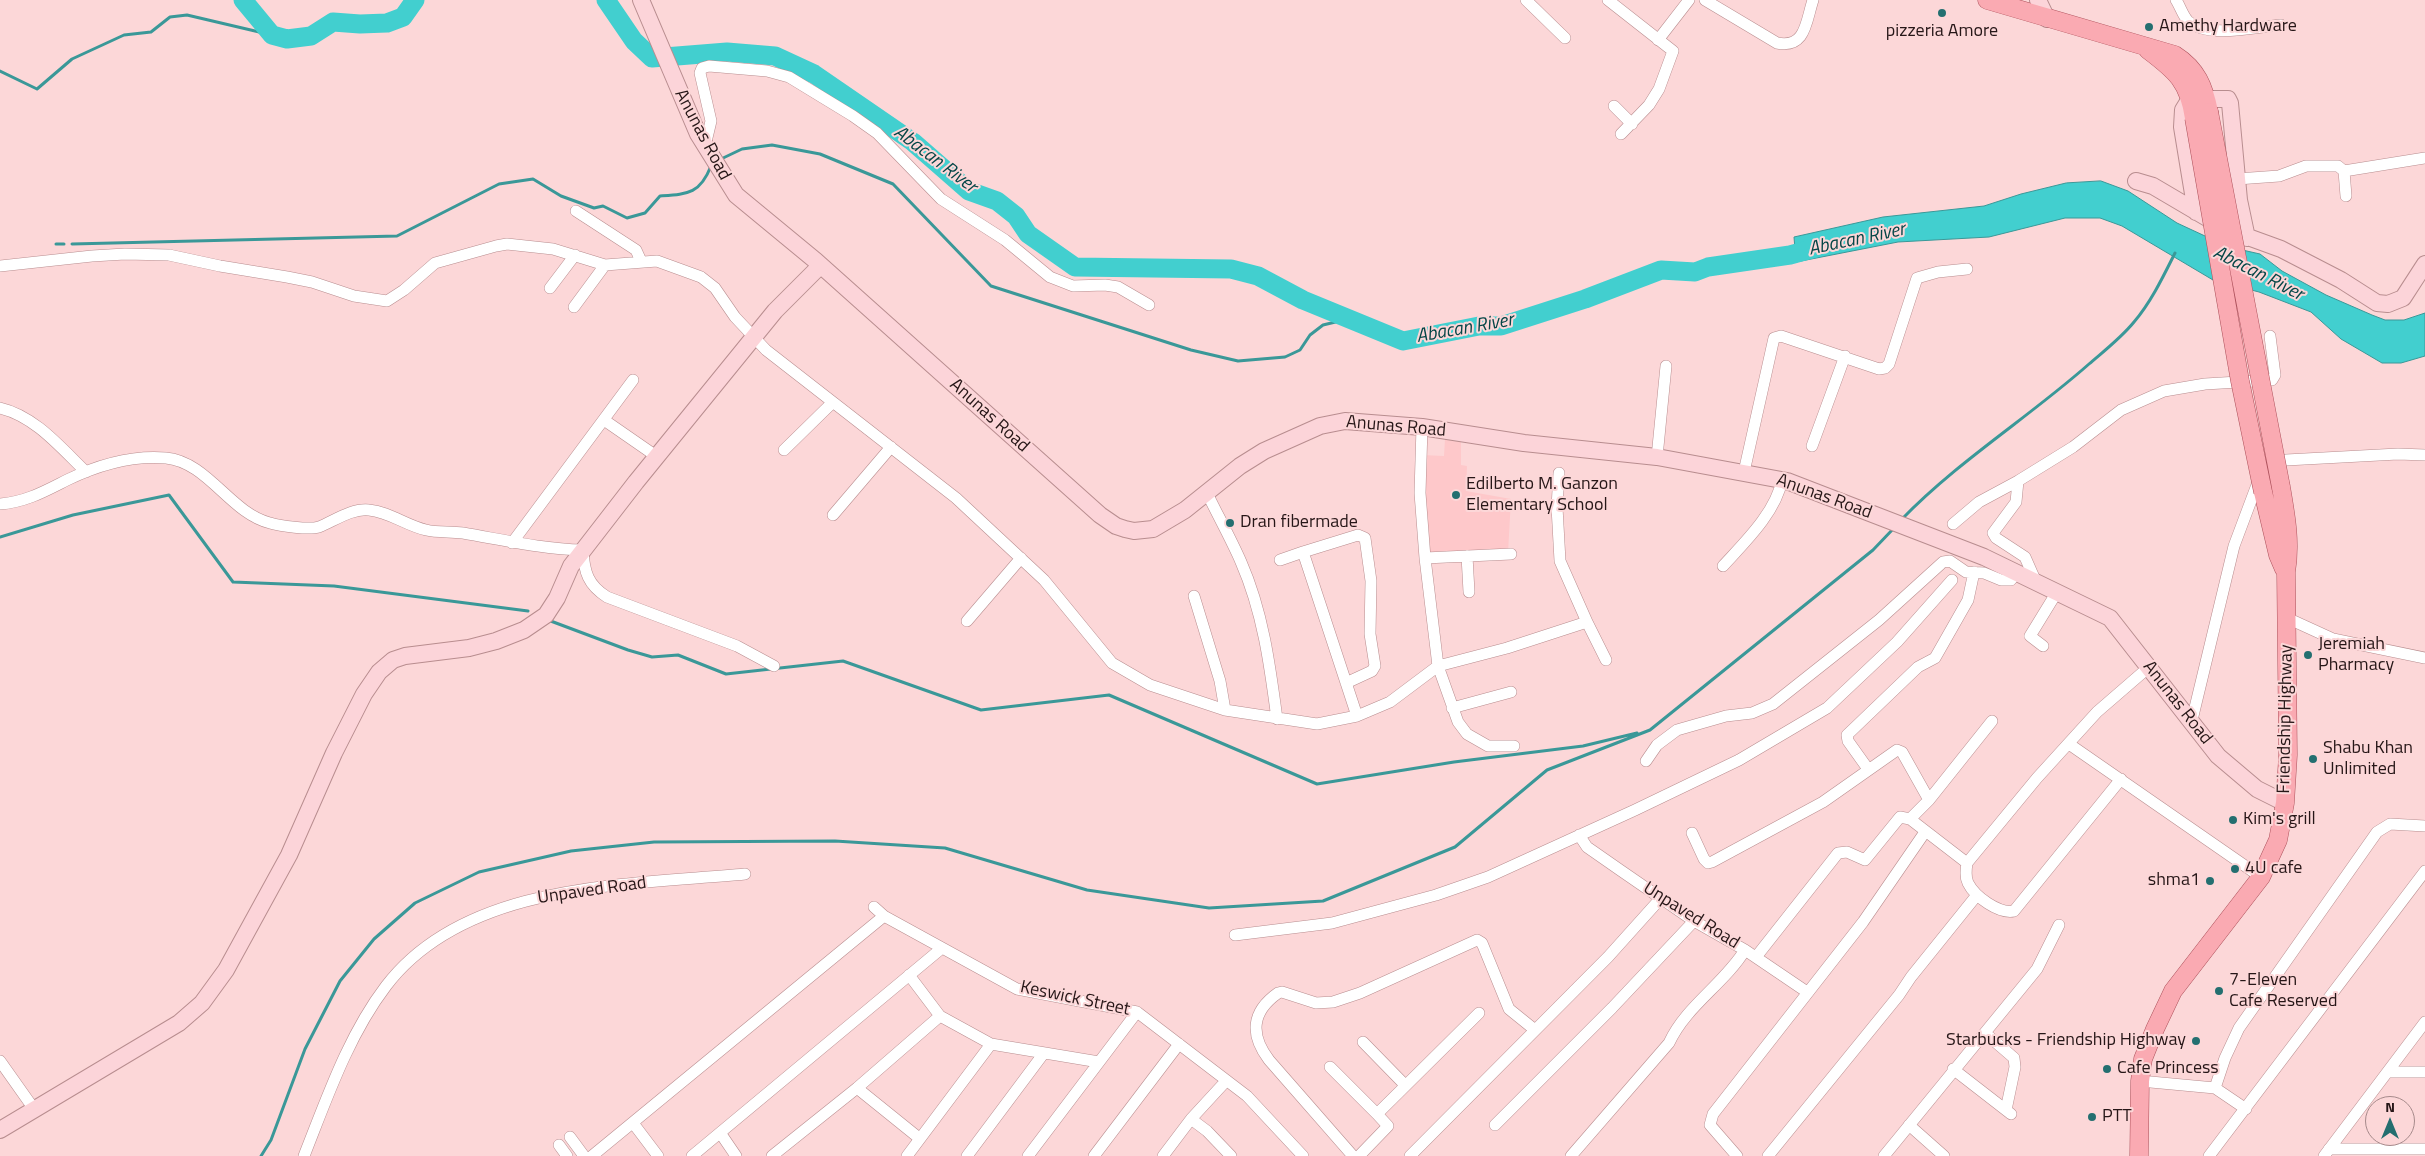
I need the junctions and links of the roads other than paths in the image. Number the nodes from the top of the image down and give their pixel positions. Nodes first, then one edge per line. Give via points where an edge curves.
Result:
1 (641, 0) edge
2 (1526, 0) edge
3 (1608, 0) edge
4 (1689, 0) edge
5 (1706, 0) edge
6 (1813, 0) edge
7 (1987, 0) edge
8 (2038, 0) edge
9 (2176, 0) edge
10 (2047, 19) junction
11 (2281, 26) dead end
12 (1565, 38) dead end
13 (1658, 40) junction
14 (1614, 106) dead end
15 (2200, 107) junction
16 (1632, 124) junction
17 (1621, 134) dead end
18 (706, 148) junction
19 (2425, 158) edge
20 (2344, 171) junction
21 (2237, 179) junction
22 (2136, 181) dead end
23 (2346, 196) dead end
24 (576, 211) dead end
25 (2196, 212) junction
26 (2247, 238) junction
27 (575, 255) junction
28 (641, 260) junction
29 (2425, 264) edge
30 (605, 265) junction
31 (0, 266) edge
32 (820, 266) junction
33 (1967, 269) dead end
34 (550, 288) dead end
35 (1149, 305) dead end
36 (574, 307) dead end
37 (753, 336) junction
38 (2270, 336) dead end
39 (1845, 356) junction
40 (1666, 366) dead end
41 (633, 380) dead end
42 (832, 403) junction
43 (0, 408) edge
44 (604, 420) junction
45 (1422, 428) junction
46 (1812, 446) dead end
47 (891, 447) junction
48 (784, 450) dead end
49 (2425, 455) edge
50 (656, 456) junction
51 (1657, 457) junction
52 (86, 472) junction
53 (1744, 472) junction
54 (1559, 473) dead end
55 (1785, 480) junction
56 (2018, 481) junction
57 (1206, 493) junction
58 (0, 504) edge
59 (833, 514) dead end
60 (1953, 524) dead end
61 (512, 543) junction
62 (583, 550) junction
63 (1303, 552) junction
64 (1511, 554) dead end
65 (1467, 556) junction
66 (1021, 558) junction
67 (1425, 558) junction
68 (1280, 560) dead end
69 (1723, 566) dead end
70 (1974, 572) junction
71 (2017, 572) junction
72 (2286, 572) junction
73 (1952, 580) dead end
74 (2036, 582) junction
75 (1469, 592) dead end
76 (2056, 592) junction
77 (1194, 596) dead end
78 (2287, 618) junction
79 (967, 621) dead end
80 (1587, 622) junction
81 (2043, 646) dead end
82 (2425, 658) edge
83 (1606, 660) dead end
84 (774, 666) dead end
85 (1438, 666) junction
86 (2149, 667) junction
87 (1346, 683) junction
88 (1511, 692) dead end
89 (1452, 708) junction
90 (1225, 710) junction
91 (1357, 716) junction
92 (1277, 719) junction
93 (1992, 720) dead end
94 (2192, 720) junction
95 (2069, 744) junction
96 (1514, 746) dead end
97 (1646, 761) dead end
98 (1868, 769) junction
99 (2120, 779) junction
100 (1929, 800) junction
101 (2285, 803) junction
102 (1910, 819) junction
103 (2425, 826) edge
104 (1925, 832) junction
105 (1692, 833) dead end
106 (1579, 835) junction
107 (1966, 863) junction
108 (2425, 871) edge
109 (745, 874) dead end
110 (2261, 877) junction
111 (1977, 895) junction
112 (1661, 898) junction
113 (874, 907) dead end
114 (884, 916) junction
115 (1694, 921) junction
116 (2058, 925) dead end
117 (1235, 935) dead end
118 (942, 948) junction
119 (1746, 950) junction
120 (1756, 957) junction
121 (909, 975) junction
122 (1808, 992) junction
123 (1137, 1012) junction
124 (1479, 1012) dead end
125 (940, 1016) junction
126 (2425, 1022) edge
127 (1535, 1030) junction
128 (1984, 1034) junction
129 (1362, 1042) dead end
130 (991, 1044) junction
131 (1179, 1044) junction
132 (1044, 1053) junction
133 (0, 1061) edge
134 (1099, 1062) junction
135 (1330, 1066) dead end
136 (1953, 1069) junction
137 (2388, 1072) junction
138 (2425, 1072) edge
139 (1226, 1081) junction
140 (2140, 1081) junction
141 (1405, 1085) junction
142 (857, 1088) junction
143 (2215, 1088) junction
144 (2246, 1109) junction
145 (34, 1110) junction
146 (1377, 1114) junction
147 (1191, 1119) junction
148 (632, 1123) junction
149 (1495, 1125) dead end
150 (1909, 1125) junction
151 (0, 1130) edge
152 (721, 1134) junction
153 (570, 1137) dead end
154 (919, 1138) junction
155 (558, 1144) dead end
156 (2425, 1149) edge
157 (2327, 1153) edge
158 (304, 1156) edge
159 (567, 1156) edge
160 (584, 1156) edge
161 (592, 1156) edge
162 (658, 1156) edge
163 (692, 1156) edge
164 (736, 1156) edge
165 (772, 1156) edge
166 (907, 1156) edge
167 (967, 1156) edge
168 (1028, 1156) edge
169 (1094, 1156) edge
170 (1163, 1156) edge
171 (1231, 1156) edge
172 (1303, 1156) edge
173 (1353, 1156) edge
174 (1358, 1156) edge
175 (1410, 1156) edge
176 (1571, 1156) edge
177 (1737, 1156) edge
178 (1768, 1156) edge
179 (1884, 1156) edge
180 (1944, 1156) edge
181 (2138, 1156) edge
182 (2209, 1156) edge

1 - 18 street, Anunas Road via 675,84
2 - 12 street
3 - 13 street
4 - 13 street
5 - 6 street via 1777,43 1786,45 1800,39
7 - 10 main road, Friendship Highway
8 - 10 street
9 - 11 street via 2187,20 2200,28 2216,31
10 - 15 main road, Friendship Highway via 2175,55 2185,61 2202,84
13 - 16 street via 1673,51 1659,89
14 - 16 street
15 - 21 street via 2228,99
15 - 25 street via 2183,110 2182,127
15 - 72 main road, Friendship Highway, bridge via 2240,381 2278,555
15 - 72 main road, Friendship Highway, bridge via 2281,488 2289,534
16 - 17 street
18 - 32 street, Anunas Road via 736,196
18 - 35 street via 711,121 700,73 702,68 767,71 789,77 877,133 941,199 1005,240 1050,276 1073,286 1105,284 1118,287
19 - 20 street
20 - 21 street via 2338,166 2306,166 2279,176
20 - 23 street
21 - 26 street
22 - 25 street via 2153,186
24 - 28 street via 636,250
25 - 26 street
26 - 29 street via 2281,249 2377,303 2388,304 2403,298
27 - 30 street
27 - 31 street via 507,244 488,247 435,263 387,301 354,296 312,282 169,255 92,256
27 - 34 street
28 - 30 street
28 - 37 street via 668,263 701,276 715,288
30 - 36 street
32 - 37 street
32 - 57 street, Anunas Road via 1116,526 1134,531 1153,528 1172,519
33 - 39 street via 1917,278 1886,368
37 - 42 street
37 - 50 street
38 - 56 street via 2275,375 2272,380 2206,384 2164,391 2121,410 2073,447
39 - 46 street
39 - 53 street via 1780,336 1774,338
40 - 51 street
41 - 44 street
42 - 47 street
42 - 48 street
43 - 52 street via 21,414
44 - 50 street
44 - 61 street
45 - 51 street, Anunas Road
45 - 57 street, Anunas Road via 1345,421 1320,426 1264,451
45 - 67 street via 1420,493
47 - 59 street
47 - 66 street via 956,498
49 - 94 street via 2286,460 2268,466 2261,474 2234,546
50 - 62 street
51 - 53 street, Anunas Road
52 - 58 street via 31,498
52 - 61 street via 108,463 131,459 168,458 203,476 252,517 271,524 317,528 347,514 366,510 388,514 432,532 460,532
53 - 55 street, Anunas Road
54 - 80 street via 1560,561
55 - 69 street via 1771,506
55 - 71 street, Anunas Road
56 - 60 street via 1979,502
56 - 74 street via 2016,502 1993,533 2025,557
57 - 92 street via 1251,590 1268,652
61 - 62 street via 551,550
62 - 84 street via 584,572 598,591 607,597 737,646
62 - 145 street via 552,607 535,624 482,645 411,655 386,665 364,694 289,855 214,989 180,1023
63 - 68 street
63 - 87 street
63 - 87 street via 1358,535 1365,538 1371,581 1370,634 1375,666 1372,672
64 - 65 street
65 - 67 street
65 - 75 street
66 - 79 street
66 - 90 street via 1044,580 1112,663 1150,685
67 - 85 street
70 - 71 street via 2006,581 2014,578
70 - 97 street via 1966,572 1948,560 1940,563 1879,620 1773,704 1752,713 1726,716 1677,730 1657,745
70 - 98 street via 1968,600 1935,658 1918,666 1846,735
71 - 74 street, Anunas Road
72 - 78 main road, Friendship Highway
73 - 106 street via 1897,642 1827,708 1739,760
74 - 76 street, Anunas Road
76 - 81 street via 2030,636
76 - 86 street, Anunas Road via 2110,618
77 - 90 street via 1220,681
78 - 82 street via 2333,639
78 - 101 main road, Friendship Highway
80 - 83 street
80 - 85 street
85 - 89 street
85 - 91 street via 1390,702
86 - 94 street, Anunas Road
86 - 95 street via 2097,712
87 - 91 street
88 - 89 street
89 - 96 street via 1458,722 1476,741 1488,746
90 - 92 street
91 - 92 street via 1317,724
93 - 100 street
94 - 101 street, Anunas Road via 2218,756 2257,789
95 - 99 street
95 - 107 street
98 - 100 street via 1890,753 1902,752
98 - 105 street via 1823,802 1712,862 1704,859
99 - 110 street
99 - 111 street via 2014,912 2003,912
100 - 102 street
101 - 110 main road, Friendship Highway via 2278,840
102 - 104 street
102 - 120 street via 1900,817 1865,860 1847,852 1838,853
103 - 143 street via 2390,824 2377,832 2239,1028
104 - 107 street
104 - 122 street via 1863,922
106 - 112 street, Unpaved Road via 1587,847
106 - 117 street via 1488,877 1436,896 1332,923
107 - 111 street via 1968,884
108 - 144 street
109 - 158 street, Unpaved Road via 573,890 530,899 457,927 406,963 386,986 334,1080
110 - 140 main road, Friendship Highway via 2173,991 2143,1059
111 - 178 street
112 - 115 street, Unpaved Road
112 - 127 street
113 - 114 street, Keswick Street
114 - 118 street, Keswick Street
114 - 148 street
115 - 119 street, Unpaved Road
115 - 149 street
116 - 128 street via 2037,969
118 - 121 street
118 - 123 street, Keswick Street via 1017,989
119 - 120 street, Unpaved Road
119 - 176 street via 1681,1022 1669,1043
120 - 122 street, Unpaved Road
121 - 125 street
121 - 152 street
122 - 177 street via 1712,1114 1710,1125
123 - 131 street, Keswick Street
123 - 134 street
124 - 141 street
125 - 130 street
125 - 142 street
126 - 137 street
127 - 173 street via 1509,1009 1482,943 1477,940 1333,1002 1316,1003 1278,993 1258,1017 1254,1031 1258,1044
127 - 175 street
128 - 136 street
128 - 136 street via 2014,1058 2009,1112
129 - 141 street
130 - 132 street
130 - 154 street
131 - 139 street, Keswick Street
131 - 169 street
132 - 134 street
132 - 167 street
133 - 145 street
134 - 168 street
135 - 146 street
136 - 150 street
137 - 138 street
137 - 157 street
139 - 147 street
139 - 172 street, Keswick Street via 1246,1096
140 - 143 street
140 - 181 main road, Friendship Highway
141 - 146 street
142 - 154 street
142 - 165 street
143 - 144 street
144 - 182 street
145 - 151 street
146 - 174 street via 1388,1126
147 - 170 street
147 - 171 street
148 - 161 street
148 - 162 street
150 - 179 street
150 - 180 street
152 - 163 street
152 - 164 street
153 - 160 street
154 - 166 street
155 - 159 street
156 - 157 street

